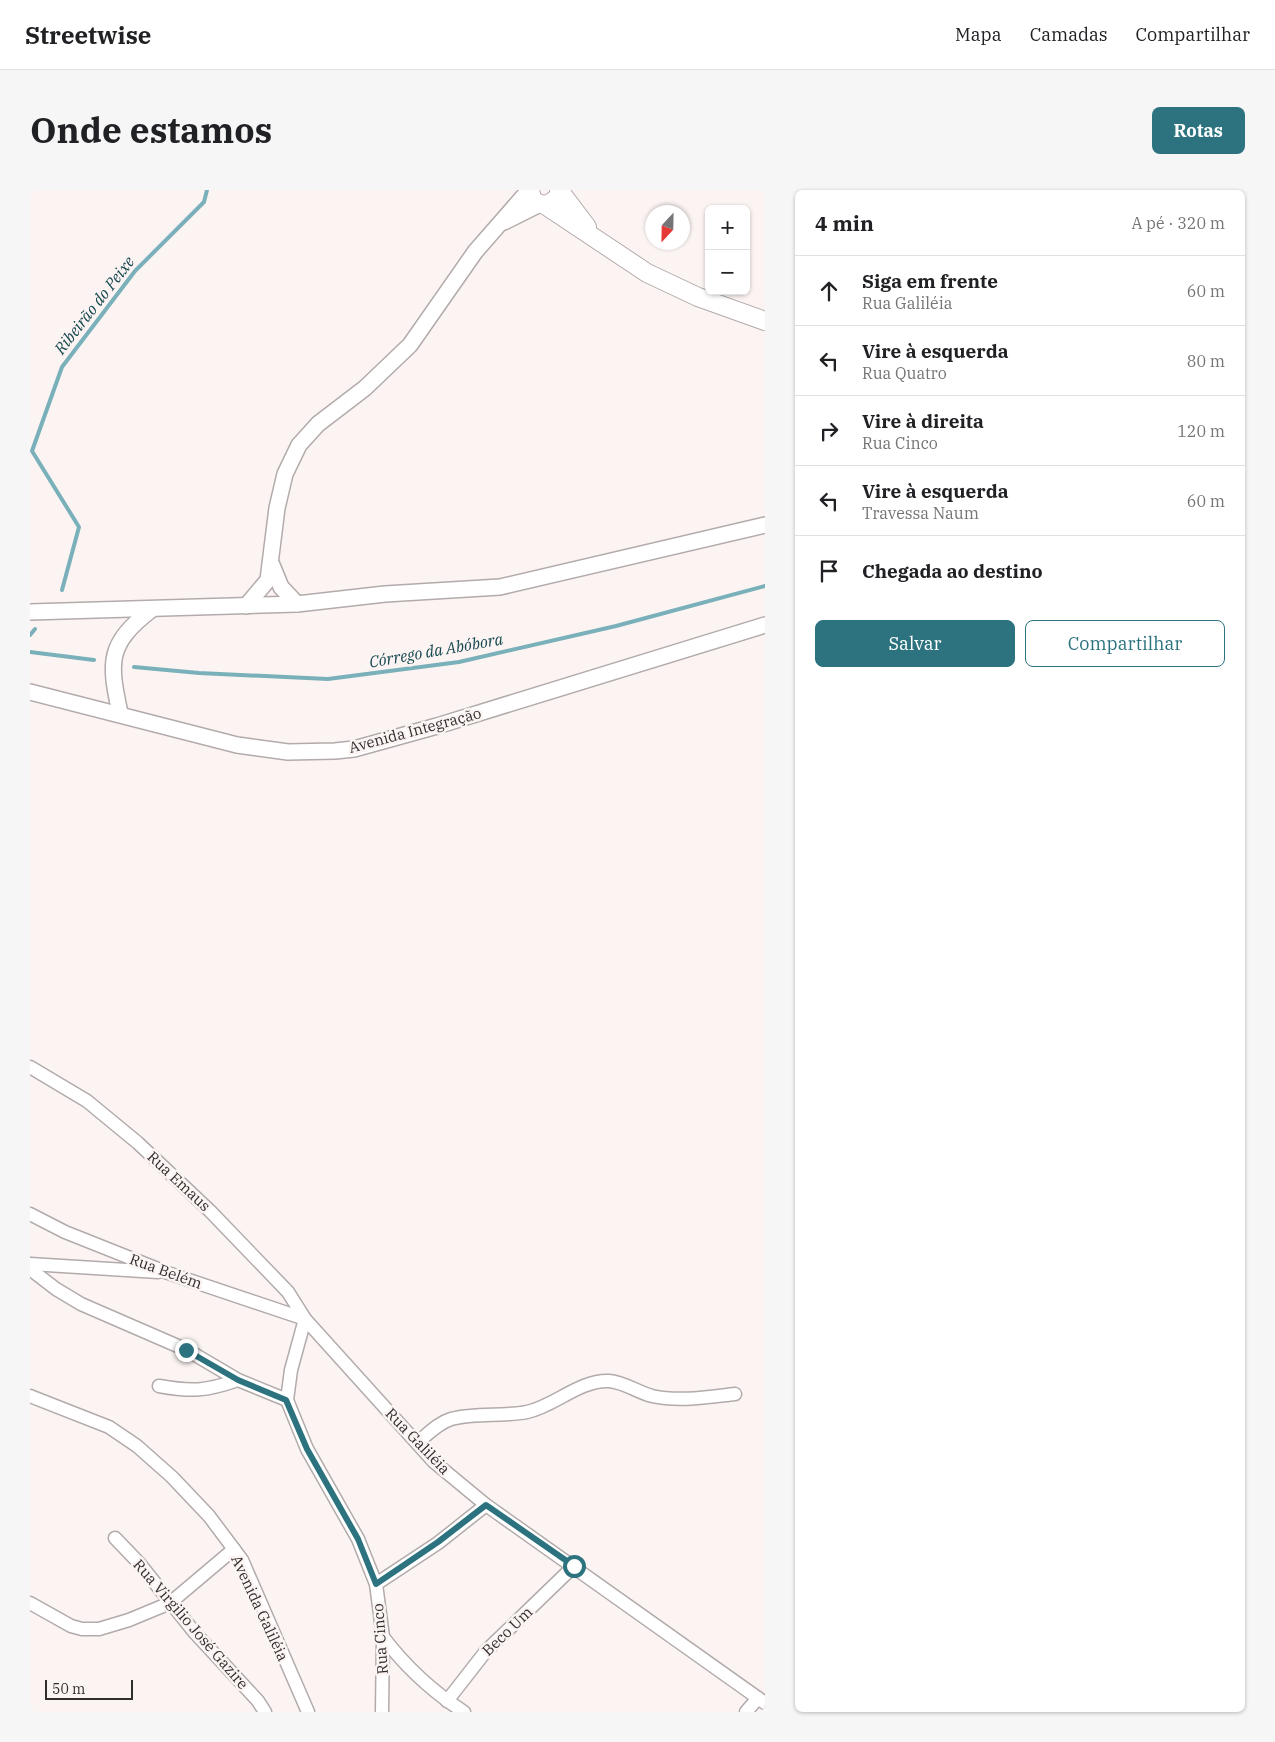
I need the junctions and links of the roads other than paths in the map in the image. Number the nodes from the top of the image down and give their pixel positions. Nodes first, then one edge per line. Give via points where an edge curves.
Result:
1 (558, 190) edge
2 (536, 197) edge
3 (591, 234) junction
4 (765, 321) edge
5 (765, 525) edge
6 (272, 565) junction
7 (297, 604) junction
8 (246, 606) junction
9 (151, 610) junction
10 (30, 612) edge
11 (765, 625) edge
12 (30, 692) edge
13 (120, 713) junction
14 (30, 1067) edge
15 (30, 1214) edge
16 (30, 1264) edge
17 (30, 1269) edge
18 (168, 1273) junction
19 (305, 1319) junction
20 (238, 1380) junction
21 (159, 1386) dead end
22 (735, 1394) dead end
23 (30, 1396) edge
24 (286, 1400) junction
25 (417, 1443) junction
26 (486, 1505) junction
27 (115, 1538) dead end
28 (234, 1549) junction
29 (574, 1566) junction
30 (376, 1584) junction
31 (30, 1603) edge
32 (170, 1603) junction
33 (382, 1637) junction
34 (447, 1701) junction
35 (762, 1701) edge
36 (265, 1712) edge
37 (308, 1712) edge
38 (382, 1712) edge
39 (464, 1712) edge
40 (746, 1712) edge

1 - 2 main road via 554,199
1 - 3 main road
2 - 3 main road
2 - 6 street via 503,222 475,252 410,345 298,445 277,508
3 - 4 main road via 647,273 698,297
5 - 7 street via 500,587 385,594
6 - 7 street via 281,587
6 - 8 street via 268,580
7 - 8 street
8 - 9 street
9 - 10 street
9 - 13 street via 132,625 119,642 114,657 112,670
11 - 13 street, Avenida Integração via 354,749 312,752 263,750
12 - 13 street, Avenida Integração
14 - 19 street, Rua Emaus via 87,1101 138,1143 266,1268 288,1292
15 - 18 street, Rua Belém via 65,1232
16 - 18 street
17 - 20 street via 56,1290 81,1304 186,1350
18 - 19 street, Rua Belém
19 - 24 street
19 - 25 street, Rua Galiléia
20 - 21 street via 214,1389 187,1391
20 - 24 street
22 - 25 street via 670,1398 650,1396 619,1383 592,1383 526,1412 450,1419
23 - 28 street, Avenida Galiléia via 109,1428 137,1446 209,1516
24 - 30 street, Rua Cinco via 307,1449 358,1539
25 - 26 street, Rua Galiléia via 434,1462
26 - 29 street, Rua Galiléia
26 - 30 street
27 - 32 street, Rua Virgilio José Gazire
28 - 32 street
28 - 37 street, Avenida Galiléia via 242,1560
29 - 34 street, Beco Um via 486,1652
29 - 35 street, Rua Galiléia
30 - 33 street, Rua Cinco
31 - 32 street via 82,1630 129,1620
32 - 36 street, Rua Virgilio José Gazire
33 - 34 street via 415,1674
33 - 38 street, Rua Cinco
34 - 39 street
35 - 40 street

